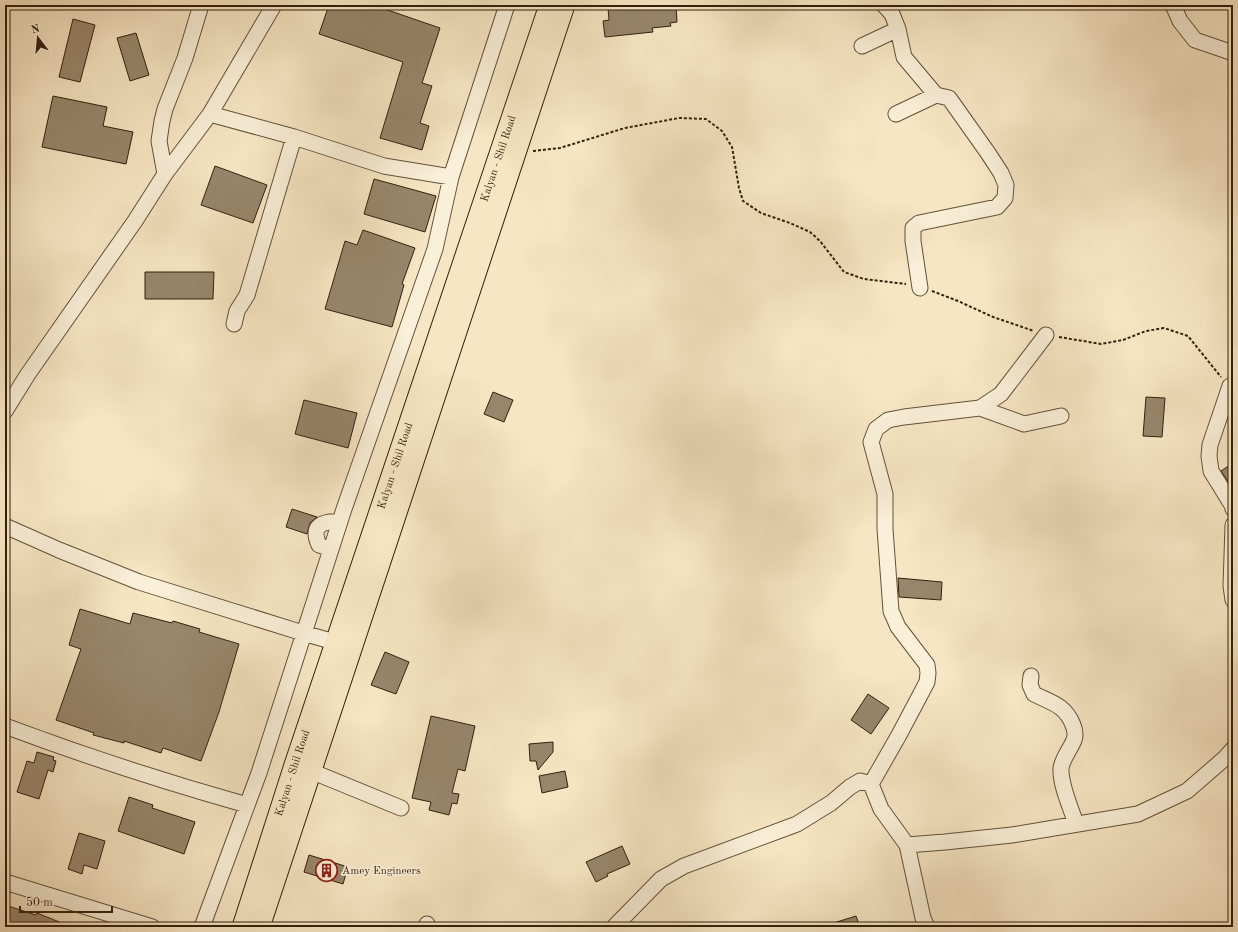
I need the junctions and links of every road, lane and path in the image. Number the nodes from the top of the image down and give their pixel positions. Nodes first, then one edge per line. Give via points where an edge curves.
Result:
1 (201, 5) edge
2 (274, 5) edge
3 (507, 5) edge
4 (549, 5) edge
5 (565, 5) edge
6 (884, 5) edge
7 (1173, 5) edge
8 (898, 29) junction
9 (862, 46) dead end
10 (1233, 53) edge
11 (936, 95) junction
12 (210, 114) junction
13 (896, 114) dead end
14 (294, 137) junction
15 (516, 153) junction
16 (165, 174) junction
17 (451, 177) junction
18 (920, 288) junction
19 (234, 324) dead end
20 (1046, 335) junction
21 (1230, 386) joint
22 (980, 408) junction
23 (5, 411) edge
24 (1061, 416) dead end
25 (1233, 509) edge
26 (1233, 525) edge
27 (5, 526) edge
28 (1233, 600) edge
29 (303, 633) junction
30 (344, 644) junction
31 (1031, 676) dead end
32 (5, 726) edge
33 (1233, 749) edge
34 (294, 765) junction
35 (312, 772) junction
36 (870, 784) junction
37 (247, 805) junction
38 (401, 808) dead end
39 (1076, 824) junction
40 (907, 844) junction
41 (5, 882) edge
42 (152, 927) edge
43 (202, 927) edge
44 (242, 927) edge
45 (260, 927) edge
46 (614, 927) edge
47 (928, 927) edge

1 - 16 street via 162,121 159,141
2 - 12 street
3 - 17 street
4 - 30 main road, Kalyan - Shil Road
5 - 15 main road, Kalyan - Shil Road
6 - 8 street via 892,14
7 - 10 street via 1180,21 1195,40
8 - 9 street
8 - 11 street via 904,57
11 - 13 street
11 - 18 street via 948,98 988,153 1006,185 1005,198 997,207 919,223 912,228
12 - 14 street
12 - 16 street
14 - 17 street via 384,166
14 - 19 street via 247,295 237,311
15 - 18 path via 560,148 625,128 678,118 706,119 722,131 732,147 739,188 744,201 761,213 810,232 844,272 864,279 910,284
15 - 30 main road, Kalyan - Shil Road
16 - 23 street
17 - 29 street via 435,248
18 - 20 path
20 - 21 path via 1101,344 1164,328 1188,336
20 - 22 street via 1002,394
21 - 25 street via 1210,445 1209,456 1211,471
22 - 24 street via 1024,424
22 - 36 street via 888,420 876,429 871,442 885,494 891,611 898,627 927,665 928,673 927,682
26 - 28 street
27 - 29 street via 139,582
29 - 30 street
29 - 37 street
30 - 34 main road, Kalyan - Shil Road
30 - 35 main road, Kalyan - Shil Road
31 - 39 street via 1030,685 1034,694 1065,710 1074,728 1074,740 1061,769
32 - 37 street via 186,788
33 - 39 street via 1187,791 1138,814
34 - 35 street
34 - 44 main road, Kalyan - Shil Road
35 - 38 street
35 - 45 main road, Kalyan - Shil Road
36 - 40 street via 881,809
36 - 46 street via 860,781 797,824 684,866 661,879
37 - 43 street
39 - 40 street via 1012,835
40 - 47 street via 923,918
41 - 42 street

